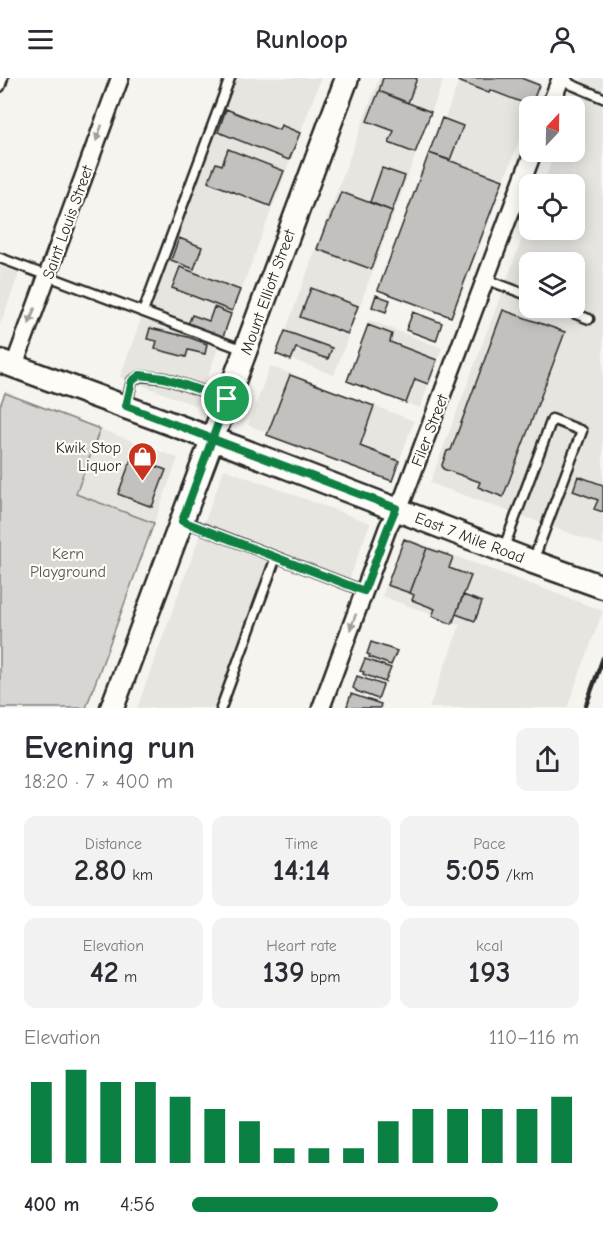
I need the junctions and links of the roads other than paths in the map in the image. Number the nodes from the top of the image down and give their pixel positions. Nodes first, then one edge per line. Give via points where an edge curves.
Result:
1 (3, 78) edge
2 (120, 78) edge
3 (230, 78) edge
4 (347, 78) edge
5 (561, 78) edge
6 (566, 78) edge
7 (0, 87) edge
8 (554, 96) edge
9 (603, 98) edge
10 (529, 162) edge
11 (0, 258) edge
12 (47, 275) junction
13 (485, 279) junction
14 (519, 292) edge
15 (143, 312) junction
16 (585, 317) edge
17 (589, 319) dead end
18 (245, 351) junction
19 (7, 364) edge
20 (227, 399) junction
21 (126, 406) junction
22 (212, 438) junction
23 (396, 508) junction
24 (182, 521) junction
25 (502, 550) junction
26 (276, 557) junction
27 (533, 562) junction
28 (603, 587) edge
29 (364, 591) junction
30 (112, 708) edge
31 (221, 708) edge
32 (321, 708) edge

1 - 7 lane
2 -> 12 street, Saint Louis Street
3 - 15 lane
4 - 18 street, Mount Elliott Street
5 - 8 street
6 - 9 lane via 570,84
10 - 13 street, Filer Street
11 - 12 lane
12 - 15 lane
12 -> 19 street, Saint Louis Street
13 - 14 lane
13 - 23 street, Filer Street via 404,496
15 - 18 lane
16 - 17 lane
18 - 20 street, Mount Elliott Street
19 - 21 street, East 7 Mile Road
20 - 21 lane via 164,378 140,375 132,381
20 - 22 street, Mount Elliott Street
21 - 22 street, East 7 Mile Road
22 - 23 street, East 7 Mile Road
22 - 24 street, Mount Elliott Street
23 - 25 street, East 7 Mile Road
23 - 29 street, Filer Street
24 - 26 lane
24 - 30 street, Mount Elliott Street
25 - 27 street, East 7 Mile Road
25 - 27 lane via 552,419 582,431
26 - 29 lane
26 - 31 lane
27 - 28 street, East 7 Mile Road
29 -> 32 street, Filer Street

